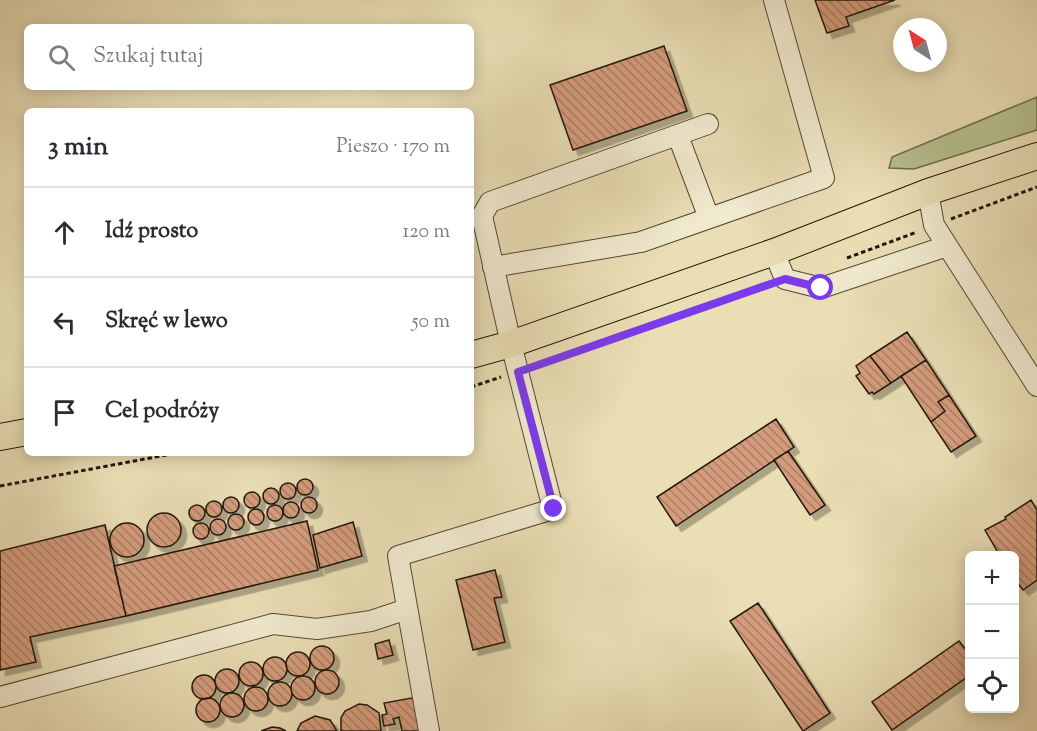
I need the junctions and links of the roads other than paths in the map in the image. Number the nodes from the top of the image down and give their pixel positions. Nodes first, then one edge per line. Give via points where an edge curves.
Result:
1 (774, 0) edge
2 (708, 124) dead end
3 (678, 136) junction
4 (1037, 156) edge
5 (927, 192) junction
6 (710, 218) junction
7 (947, 246) junction
8 (774, 252) junction
9 (493, 267) junction
10 (511, 344) junction
11 (474, 354) edge
12 (1037, 386) edge
13 (24, 432) edge
14 (0, 436) edge
15 (407, 609) junction
16 (0, 698) edge
17 (429, 731) edge

1 - 6 lane via 824,178
2 - 3 lane
3 - 6 lane
3 - 9 lane via 490,202 482,216
4 - 5 main road
5 - 7 lane via 934,225
5 - 8 main road
6 - 9 lane via 641,242
7 - 8 lane via 821,288 785,279
7 - 12 lane
8 - 10 main road
9 - 10 lane
10 - 11 main road
10 - 15 lane via 554,509 398,556
13 - 14 main road
15 - 16 lane via 370,621 317,629 273,624
15 - 17 lane

